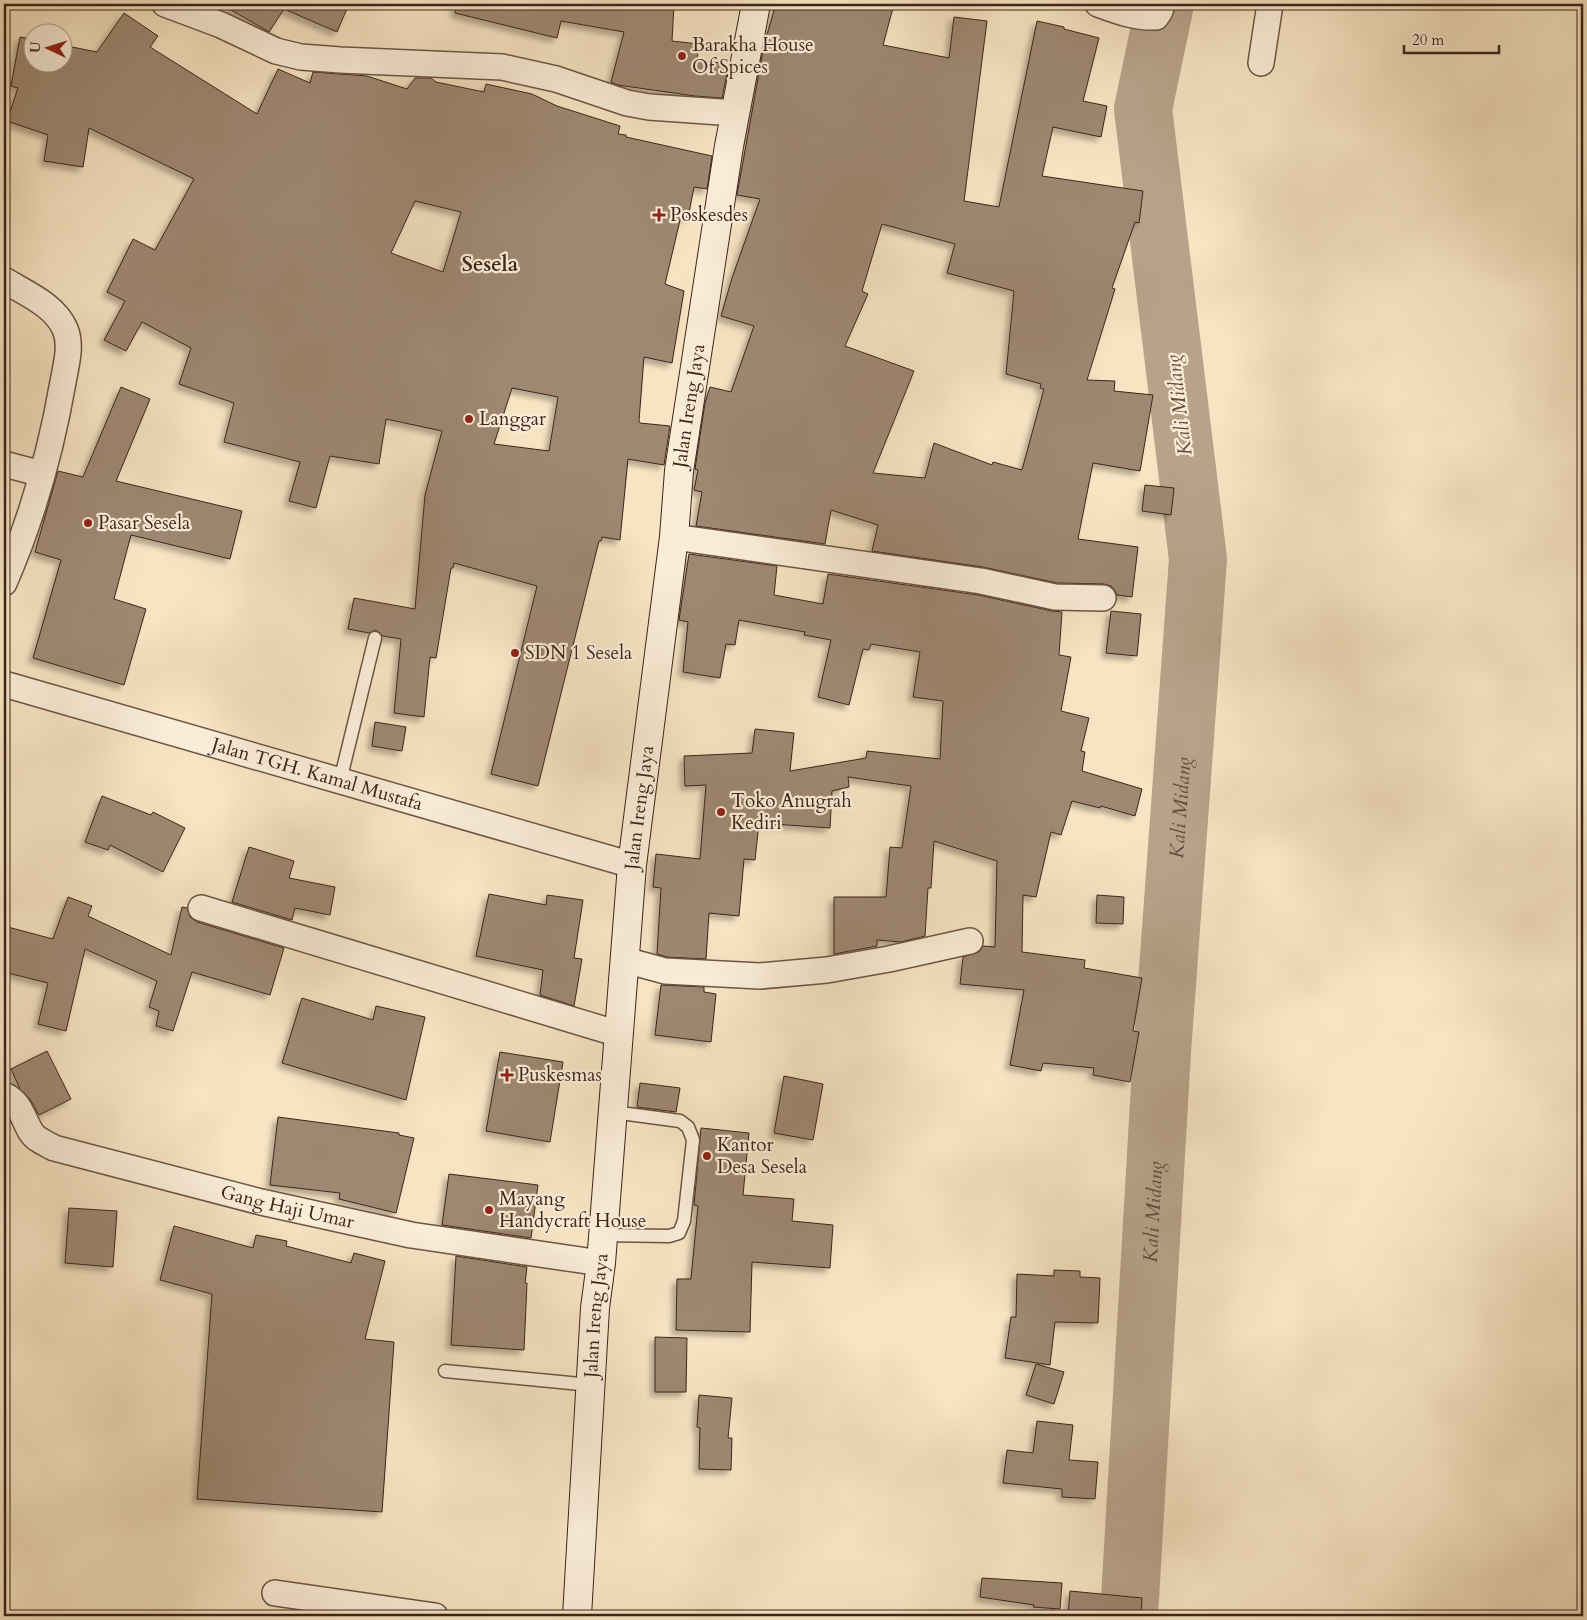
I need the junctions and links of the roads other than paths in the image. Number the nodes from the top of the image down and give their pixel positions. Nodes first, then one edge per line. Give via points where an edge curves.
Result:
1 (165, 4) edge
2 (756, 4) edge
3 (1098, 4) edge
4 (1162, 4) edge
5 (1270, 4) edge
6 (1261, 63) dead end
7 (735, 113) junction
8 (4, 280) edge
9 (4, 464) edge
10 (42, 474) junction
11 (674, 537) junction
12 (4, 583) edge
13 (1103, 598) dead end
14 (375, 638) dead end
15 (4, 684) edge
16 (340, 781) junction
17 (632, 866) junction
18 (201, 908) dead end
19 (970, 941) dead end
20 (625, 960) junction
21 (619, 1034) junction
22 (4, 1095) edge
23 (613, 1112) junction
24 (602, 1235) junction
25 (601, 1263) junction
26 (445, 1371) dead end
27 (590, 1385) junction
28 (275, 1593) dead end
29 (435, 1616) edge
30 (577, 1616) edge

1 - 7 street via 276,51 301,57 502,66 556,79 627,103
2 - 7 street, Jalan Ireng Jaya
3 - 4 street via 1147,18 1156,17
5 - 6 street
7 - 11 street, Jalan Ireng Jaya via 679,472
8 - 10 street via 52,311 68,338 58,408
9 - 10 street
10 - 12 street
11 - 13 street via 981,581 1055,597
11 - 17 street, Jalan Ireng Jaya
14 - 16 lane
15 - 16 street, Jalan TGH. Kamal Mustafa
16 - 17 street, Jalan TGH. Kamal Mustafa
17 - 20 street, Jalan Ireng Jaya
18 - 21 street
19 - 20 street via 827,970 760,976 665,970
20 - 21 street, Jalan Ireng Jaya
21 - 23 street, Jalan Ireng Jaya
22 - 25 street, Gang Haji Umar via 21,1108 32,1134 54,1148 261,1202 411,1235
23 - 24 street, Jalan Ireng Jaya
23 - 24 lane via 680,1121 688,1127 693,1140 684,1221 679,1233 669,1236
24 - 25 street, Jalan Ireng Jaya
25 - 27 street, Jalan Ireng Jaya
26 - 27 lane
27 - 30 street, Jalan Ireng Jaya
28 - 29 street

